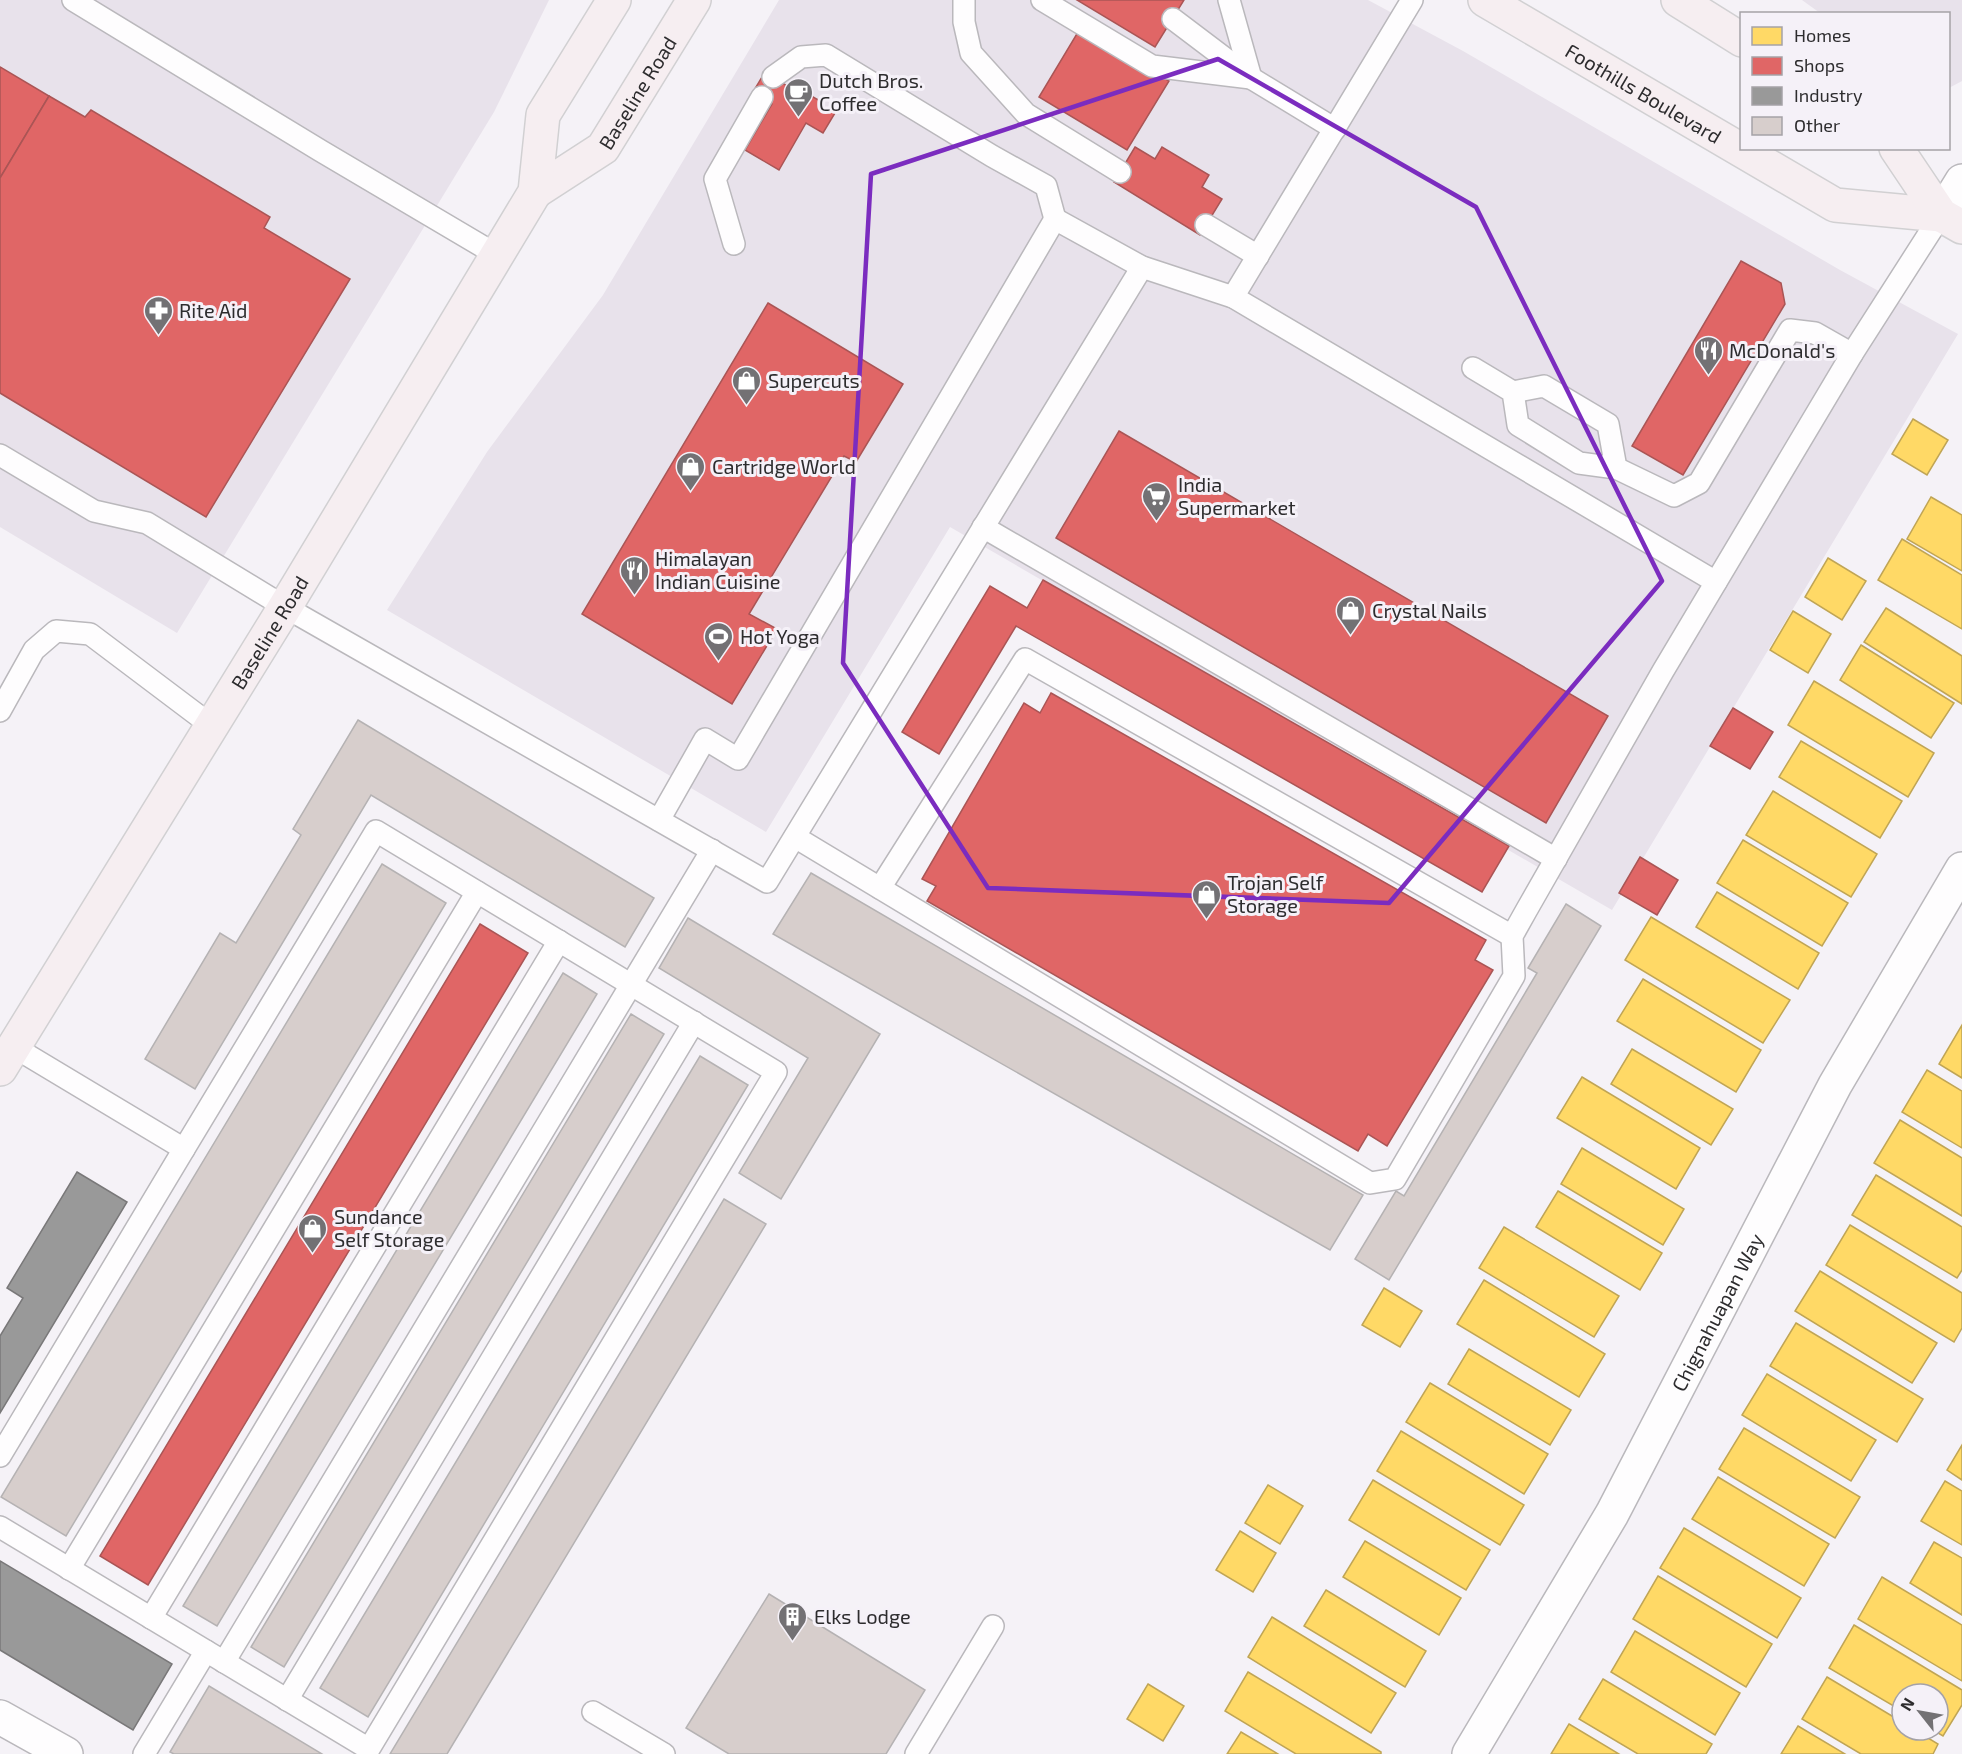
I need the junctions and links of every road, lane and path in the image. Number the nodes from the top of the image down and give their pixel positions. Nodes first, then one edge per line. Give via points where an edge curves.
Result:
1 (73, 0) edge
2 (614, 0) edge
3 (694, 0) edge
4 (963, 0) edge
5 (1042, 0) edge
6 (1229, 0) edge
7 (1412, 0) edge
8 (1485, 0) edge
9 (1678, 0) edge
10 (1173, 19) dead end
11 (1740, 39) edge
12 (773, 78) dead end
13 (1251, 78) junction
14 (762, 97) dead end
15 (1335, 129) junction
16 (1740, 149) edge
17 (1741, 150) edge
18 (1898, 150) edge
19 (1120, 172) dead end
20 (1962, 181) edge
21 (535, 192) junction
22 (1055, 219) junction
23 (1952, 221) edge
24 (1206, 225) dead end
25 (734, 244) dead end
26 (497, 255) junction
27 (1258, 256) junction
28 (1142, 267) junction
29 (1233, 297) junction
30 (1852, 354) junction
31 (1473, 368) dead end
32 (1513, 392) junction
33 (0, 454) edge
34 (1616, 468) junction
35 (983, 527) junction
36 (1716, 582) junction
37 (285, 607) junction
38 (0, 711) edge
39 (212, 726) junction
40 (659, 820) junction
41 (795, 837) junction
42 (712, 850) junction
43 (1556, 859) junction
44 (1962, 869) edge
45 (880, 888) junction
46 (477, 892) junction
47 (1512, 936) junction
48 (559, 941) junction
49 (631, 984) junction
50 (694, 1022) junction
51 (7, 1058) edge
52 (184, 1149) junction
53 (0, 1456) edge
54 (0, 1527) edge
55 (69, 1569) junction
56 (151, 1618) junction
57 (993, 1626) dead end
58 (215, 1657) junction
59 (287, 1700) junction
60 (593, 1712) dead end
61 (0, 1717) edge
62 (66, 1754) edge
63 (144, 1754) edge
64 (664, 1754) edge
65 (916, 1754) edge
66 (1469, 1754) edge

1 - 26 lane
2 - 21 main road, Baseline Road via 543,115
3 - 21 main road, Baseline Road via 603,148
4 - 19 lane via 971,53 1026,114
5 - 13 lane via 1152,66
6 - 13 lane
7 - 15 lane
8 - 16 main road, Foothills Boulevard
9 - 11 main road
10 - 13 lane
12 - 22 lane via 801,57 826,55 1046,186
13 - 15 lane
14 - 25 lane via 715,178
15 - 27 lane
17 - 23 main road, Foothills Boulevard via 1835,205
18 - 23 main road
20 - 23 street
21 - 26 main road, Baseline Road
22 - 28 lane
22 - 40 lane via 738,759 705,739
23 - 30 lane
24 - 27 lane
26 - 37 main road, Baseline Road
27 - 29 lane
28 - 29 lane
28 - 35 lane
29 - 36 lane
30 - 34 lane via 1815,333 1790,330 1699,483 1674,496
30 - 36 lane
31 - 32 lane
32 - 34 lane via 1518,425 1579,463
32 - 34 lane via 1544,386 1608,424
33 - 37 lane via 94,511 147,523
35 - 41 lane
35 - 43 lane
36 - 43 lane
37 - 39 main road, Baseline Road
37 - 40 lane
38 - 39 lane via 34,650 56,631 90,634
39 - 51 main road, Baseline Road
40 - 42 lane
41 - 42 lane via 767,882
41 - 45 lane
42 - 49 lane
43 - 47 lane
44 - 66 street, Chignahuapan Way via 1835,1085 1612,1514
45 - 47 lane via 1025,659
45 - 47 lane via 1370,1183 1395,1179 1514,976
46 - 48 lane
46 - 52 lane via 376,831
46 - 55 lane
48 - 49 lane
48 - 56 lane
49 - 50 lane
49 - 58 lane
50 - 59 lane
50 - 59 lane via 776,1072 746,1123 369,1749
51 - 52 lane
52 - 53 lane
54 - 55 lane
55 - 56 lane
56 - 58 lane
57 - 65 lane
58 - 59 lane
58 - 63 lane
60 - 64 lane
61 - 62 street

